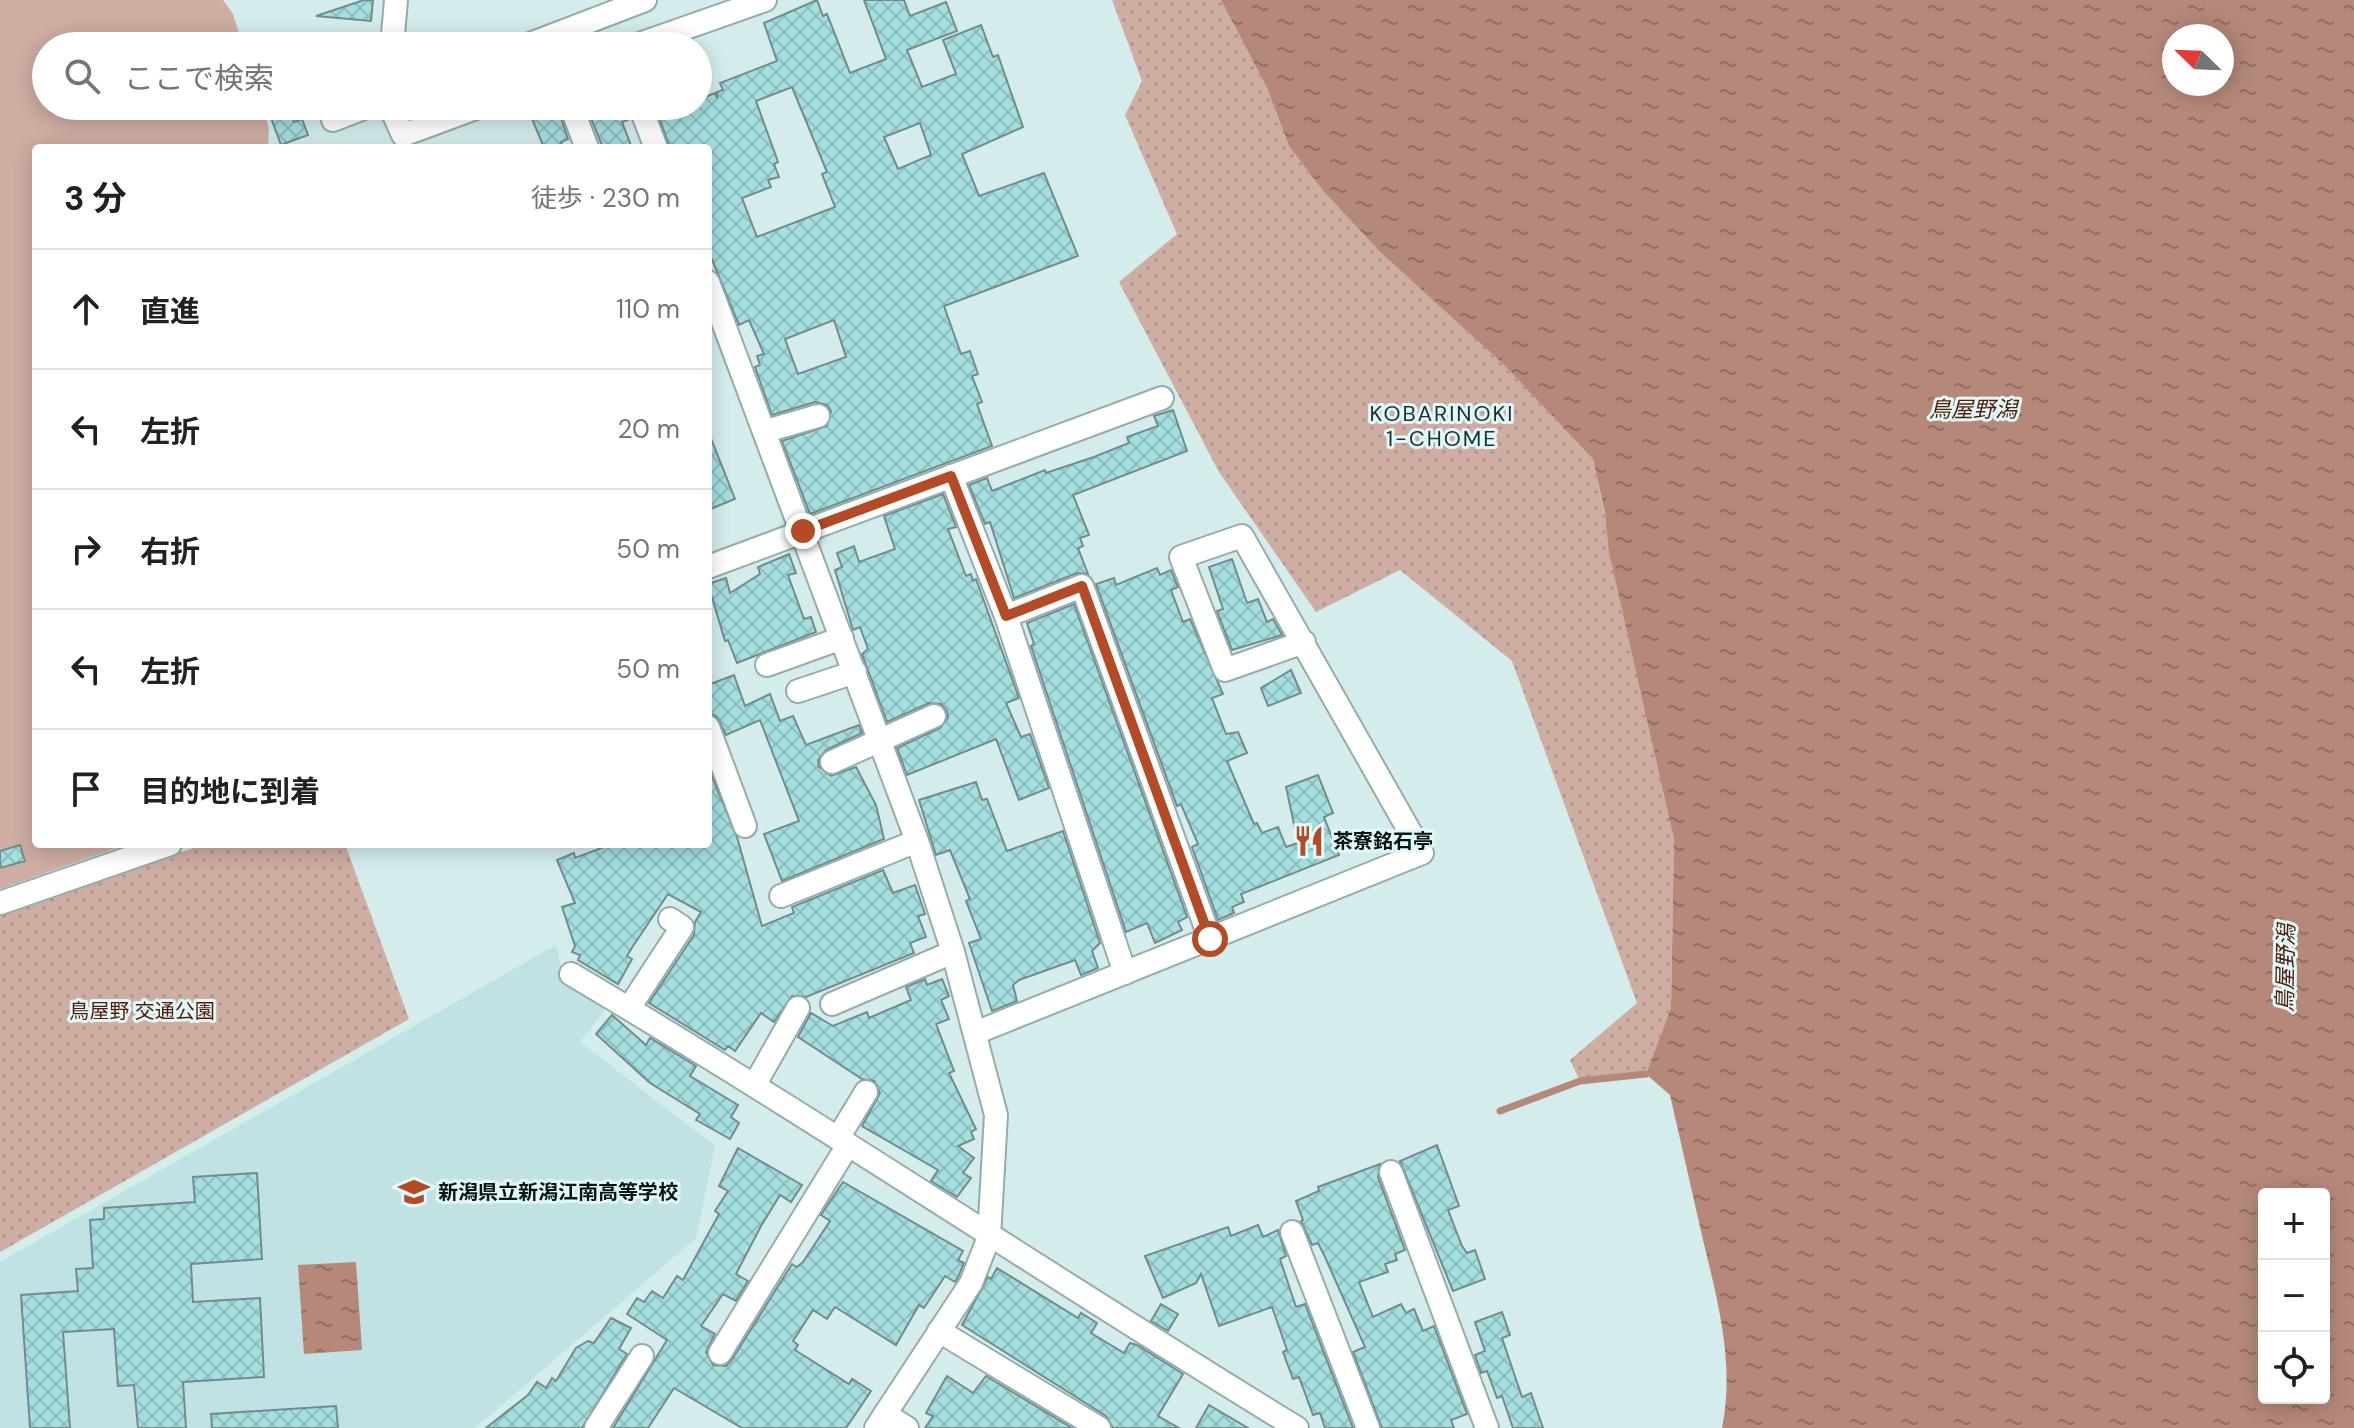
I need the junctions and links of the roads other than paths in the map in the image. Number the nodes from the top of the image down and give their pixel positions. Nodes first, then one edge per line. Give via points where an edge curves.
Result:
1 (396, 0) edge
2 (645, 0) edge
3 (765, 0) edge
4 (393, 32) edge
5 (562, 32) edge
6 (674, 32) edge
7 (396, 120) edge
8 (443, 120) edge
9 (576, 120) edge
10 (645, 120) edge
11 (585, 144) edge
12 (654, 144) edge
13 (712, 292) edge
14 (1162, 398) dead end
15 (818, 416) dead end
16 (766, 431) junction
17 (951, 476) junction
18 (803, 531) junction
19 (712, 565) edge
20 (1006, 616) junction
21 (842, 638) junction
22 (1304, 642) junction
23 (767, 665) dead end
24 (855, 672) junction
25 (798, 691) dead end
26 (934, 716) dead end
27 (712, 738) edge
28 (880, 741) junction
29 (832, 762) dead end
30 (745, 826) dead end
31 (917, 841) junction
32 (158, 848) edge
33 (781, 896) dead end
34 (0, 903) edge
35 (670, 919) dead end
36 (1210, 939) junction
37 (953, 952) junction
38 (1125, 973) junction
39 (571, 974) dead end
40 (832, 1004) dead end
41 (629, 1008) junction
42 (798, 1008) dead end
43 (975, 1033) junction
44 (755, 1084) junction
45 (866, 1092) dead end
46 (843, 1142) junction
47 (1391, 1172) dead end
48 (1292, 1232) dead end
49 (989, 1237) junction
50 (939, 1331) junction
51 (720, 1353) dead end
52 (642, 1356) dead end
53 (881, 1421) edge
54 (596, 1428) edge
55 (907, 1428) edge
56 (1099, 1428) edge
57 (1297, 1428) edge
58 (1368, 1428) edge
59 (1487, 1428) edge

1 - 4 street
2 - 5 street
3 - 6 street
7 - 8 street via 403,135
9 - 11 street
10 - 12 street
13 - 16 street
14 - 17 street
15 - 16 street
16 - 18 street
17 - 18 street
17 - 20 street
18 - 19 street
18 - 21 street
20 - 36 street via 1082,586
20 - 38 street
21 - 23 street
21 - 24 street
22 - 22 street via 1242,536 1181,557 1225,670
22 - 36 street via 1422,853
24 - 25 street
24 - 28 street
26 - 28 street
27 - 30 street
28 - 29 street
28 - 31 street
31 - 33 street
31 - 37 street
32 - 34 street
35 - 41 street via 682,927
36 - 38 street
37 - 40 street
37 - 43 street
38 - 43 street
39 - 41 street
41 - 44 street
42 - 44 street
43 - 49 street via 996,1115
44 - 46 street
45 - 46 street
46 - 49 street
46 - 51 street
47 - 59 street
48 - 58 street
49 - 50 street via 971,1283
49 - 57 street
50 - 53 street
50 - 56 street
52 - 54 street
53 - 55 street

